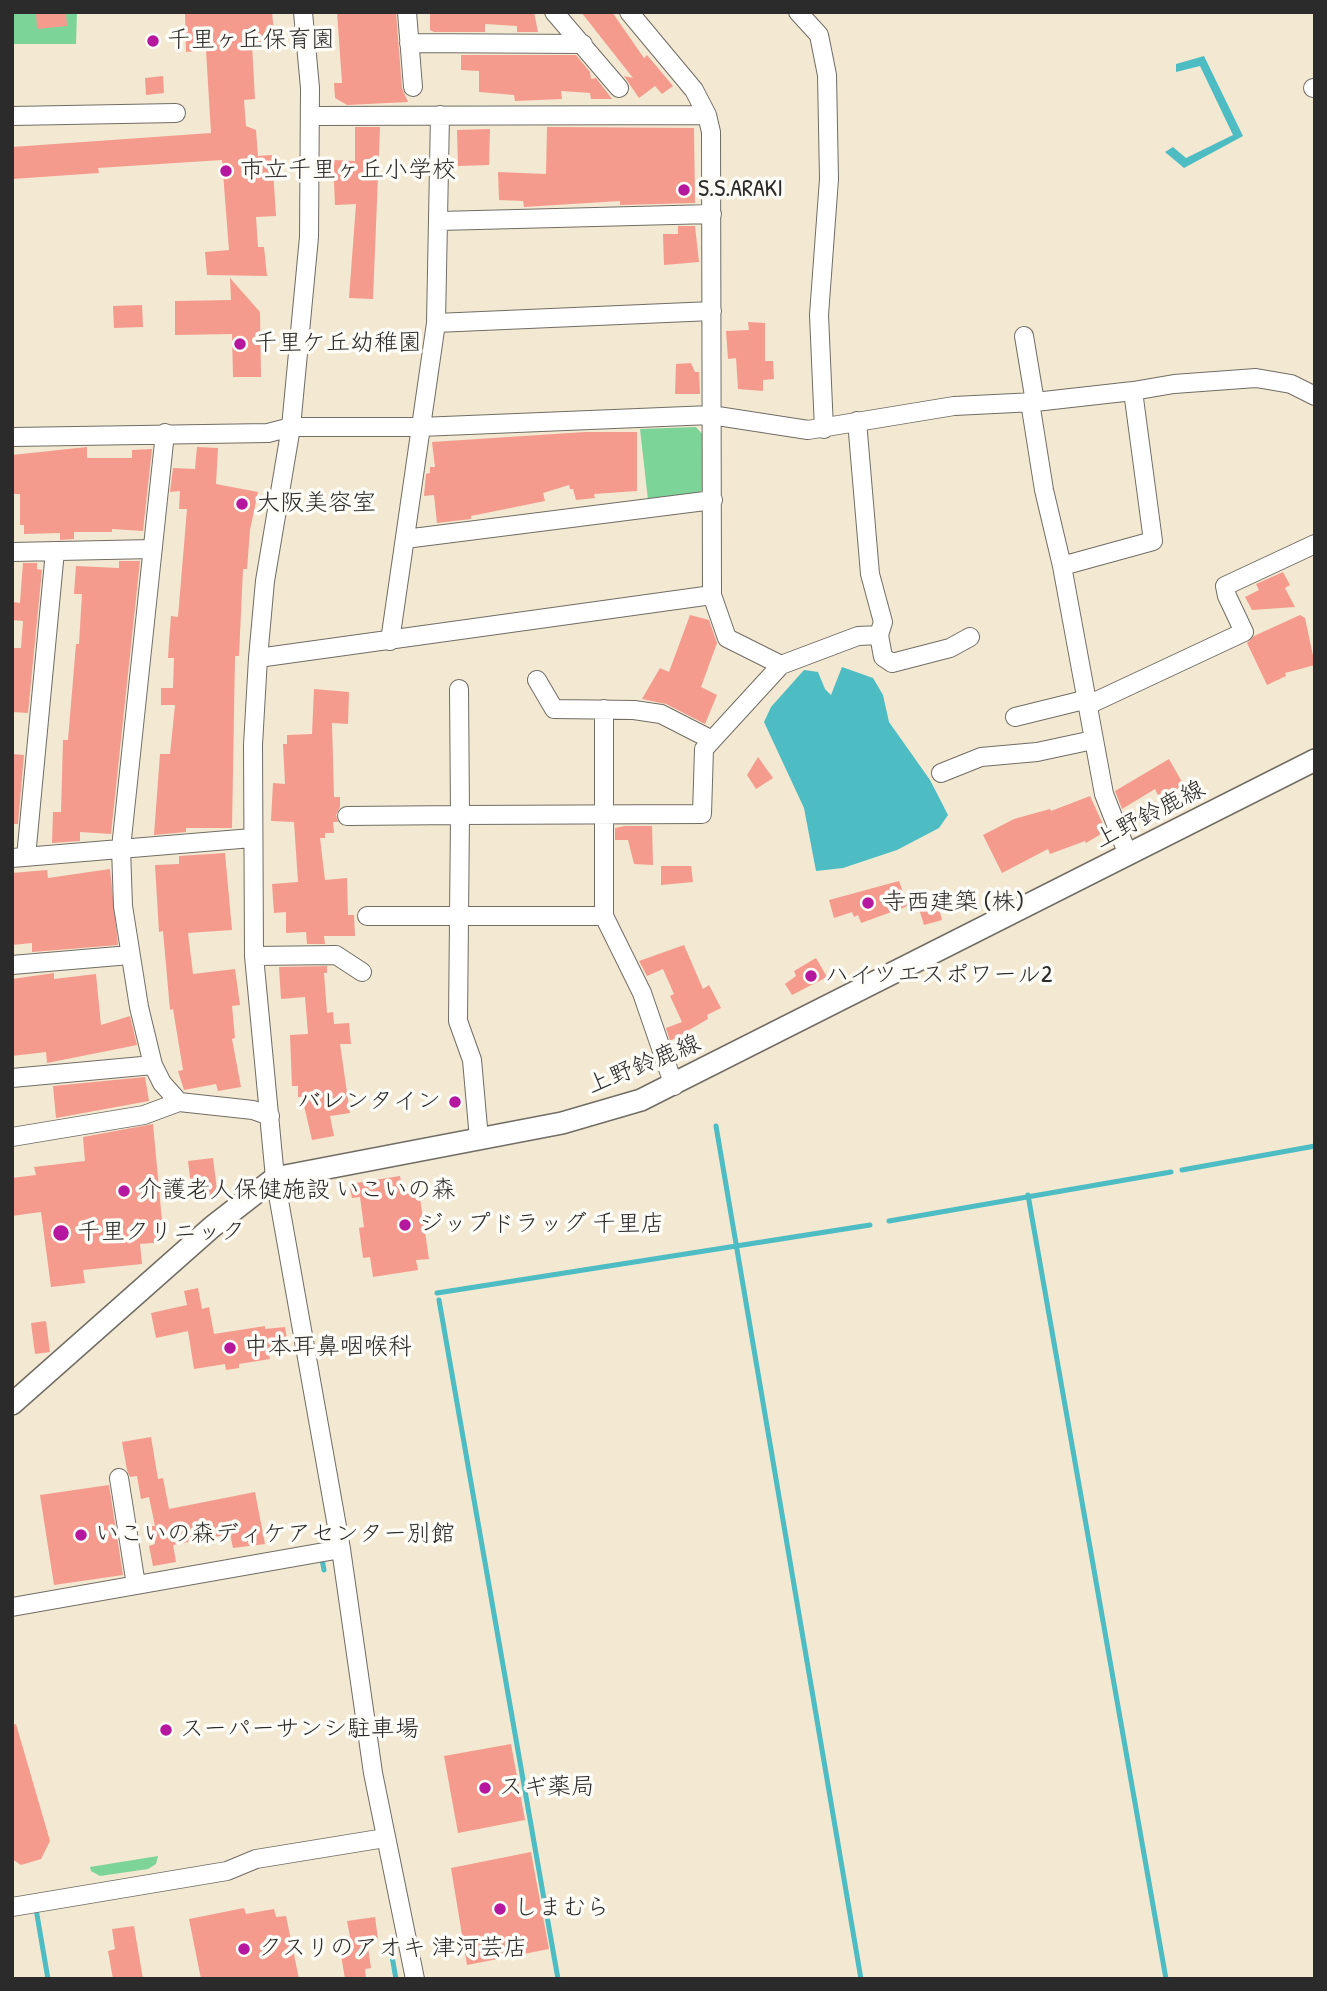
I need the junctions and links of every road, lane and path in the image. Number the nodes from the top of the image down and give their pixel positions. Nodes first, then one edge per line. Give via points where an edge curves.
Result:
1 (303, 12) edge
2 (407, 12) edge
3 (554, 12) edge
4 (629, 12) edge
5 (798, 12) edge
6 (409, 43) junction
7 (583, 44) junction
8 (413, 87) dead end
9 (619, 88) dead end
10 (176, 113) dead end
11 (706, 114) junction
12 (440, 115) junction
13 (12, 116) edge
14 (310, 116) junction
15 (712, 214) junction
16 (439, 221) junction
17 (712, 311) junction
18 (436, 323) junction
19 (1024, 336) dead end
20 (1133, 391) junction
21 (1315, 396) edge
22 (1032, 402) junction
23 (711, 415) junction
24 (857, 421) junction
25 (291, 427) junction
26 (420, 427) junction
27 (824, 429) junction
28 (165, 433) junction
29 (12, 437) edge
30 (713, 500) junction
31 (405, 539) junction
32 (1315, 544) edge
33 (153, 549) junction
34 (55, 551) junction
35 (12, 552) edge
36 (1062, 566) junction
37 (712, 595) junction
38 (879, 635) junction
39 (971, 637) dead end
40 (390, 642) junction
41 (258, 658) junction
42 (781, 664) junction
43 (537, 680) dead end
44 (459, 689) dead end
45 (1086, 702) junction
46 (604, 709) junction
47 (1015, 718) dead end
48 (710, 739) junction
49 (1093, 740) junction
50 (1315, 760) edge
51 (941, 773) dead end
52 (605, 814) junction
53 (460, 815) junction
54 (346, 816) dead end
55 (252, 838) junction
56 (121, 848) junction
57 (1128, 855) junction
58 (19, 857) edge
59 (367, 916) dead end
60 (604, 916) junction
61 (459, 917) junction
62 (130, 954) junction
63 (254, 956) junction
64 (12, 965) edge
65 (362, 972) dead end
66 (153, 1065) junction
67 (12, 1078) edge
68 (674, 1086) junction
69 (179, 1102) junction
70 (270, 1116) junction
71 (12, 1137) edge
72 (479, 1139) junction
73 (275, 1178) junction
74 (12, 1404) edge
75 (118, 1478) dead end
76 (329, 1552) junction
77 (136, 1585) junction
78 (12, 1607) edge
79 (385, 1838) junction
80 (12, 1907) edge
81 (415, 1979) edge

1 - 14 street
2 - 6 street
3 - 7 street
4 - 11 street via 680,71
5 - 27 street via 819,35 827,75 829,178 819,315
6 - 7 street
6 - 8 street
7 - 9 street
10 - 13 street
11 - 12 street
11 - 15 street via 711,132
12 - 14 street
12 - 16 street
14 - 25 street via 309,237
15 - 16 street
15 - 17 street
16 - 18 street
17 - 18 street
17 - 23 street
18 - 26 street
19 - 22 street
20 - 21 street via 1256,378 1291,384
20 - 22 street
20 - 36 street via 1153,541
22 - 24 street via 954,406
22 - 36 street via 1044,490
23 - 26 street
23 - 27 street
23 - 30 street
24 - 27 street
24 - 38 street via 870,574 883,622
25 - 26 street
25 - 28 street via 268,433
25 - 41 street via 265,581
26 - 31 street
28 - 29 street
28 - 33 street
30 - 31 street
30 - 37 street
31 - 40 street
32 - 45 street via 1225,586 1244,632
33 - 34 street
33 - 56 street
34 - 35 street
34 - 58 street
36 - 45 street
37 - 40 street
37 - 42 street via 727,638
38 - 39 street via 883,657 892,663 950,648
38 - 42 street via 858,636
40 - 41 street
41 - 55 street
42 - 48 street
43 - 46 street via 554,709
44 - 53 street
45 - 47 street
45 - 49 street
46 - 48 street via 661,714
46 - 52 street
48 - 52 street via 704,749 702,814
49 - 51 street via 981,757
49 - 57 street via 1104,794
50 - 57 main road, 上野鈴鹿線
52 - 53 street
52 - 60 street
53 - 54 street
53 - 61 street
55 - 56 street
55 - 63 street
56 - 58 street
56 - 62 street
57 - 68 main road, 上野鈴鹿線
59 - 61 street
60 - 61 street
60 - 68 street via 645,1002
61 - 72 street via 458,1021 472,1060
62 - 64 street
62 - 66 street
63 - 65 street via 336,955
63 - 70 street
66 - 67 street
66 - 69 street
68 - 72 main road, 上野鈴鹿線 via 611,1110
69 - 70 street
69 - 71 street via 144,1115
70 - 73 street
72 - 73 main road, 上野鈴鹿線
73 - 74 main road, 上野鈴鹿線 via 212,1227
73 - 76 street
75 - 77 street
76 - 77 street
76 - 79 street via 362,1702
77 - 78 street
79 - 80 street via 256,1859 227,1871
79 - 81 street

